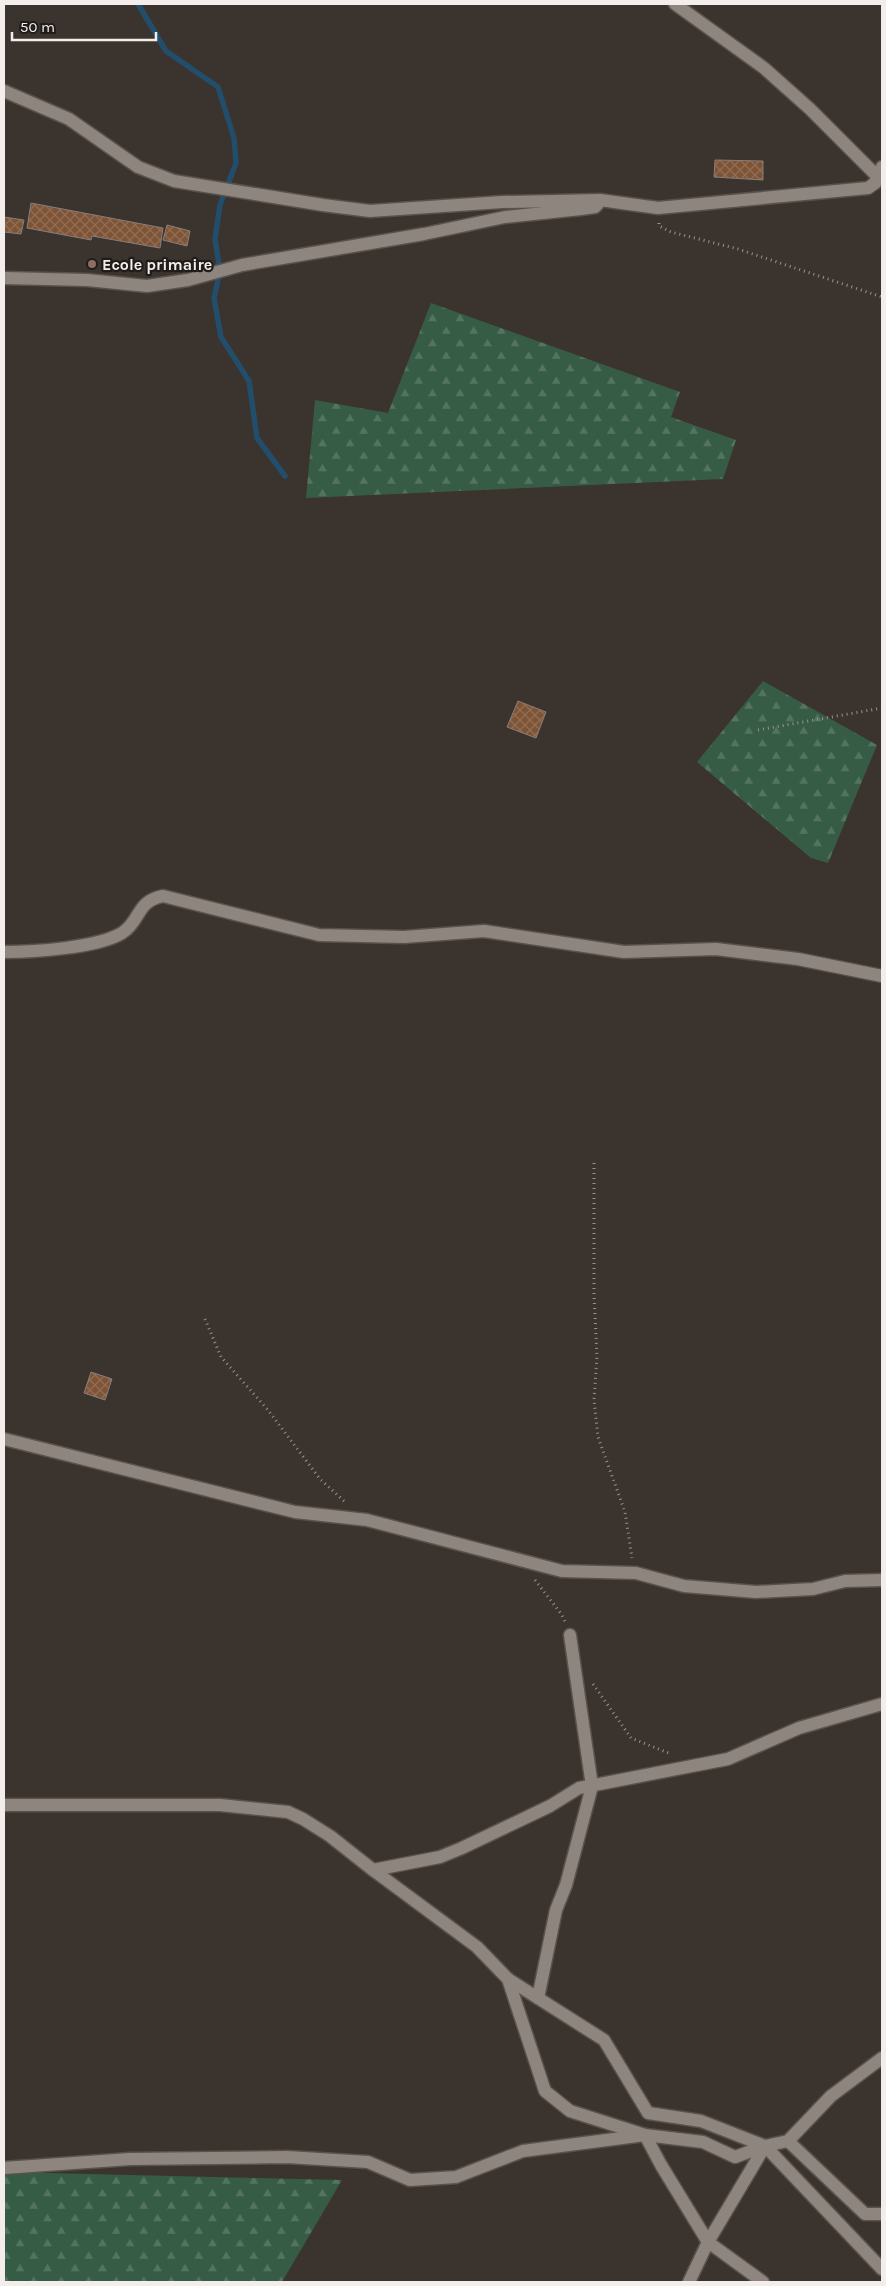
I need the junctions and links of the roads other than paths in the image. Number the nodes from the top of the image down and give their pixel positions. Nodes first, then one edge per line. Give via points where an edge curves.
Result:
1 (675, 4) edge
2 (4, 91) edge
3 (882, 167) edge
4 (875, 183) junction
5 (600, 200) junction
6 (4, 278) edge
7 (4, 952) edge
8 (882, 976) edge
9 (4, 1439) edge
10 (882, 1580) edge
11 (570, 1635) road end
12 (882, 1704) edge
13 (592, 1786) junction
14 (4, 1805) edge
15 (373, 1870) junction
16 (508, 1979) junction
17 (538, 1998) junction
18 (882, 2058) edge
19 (645, 2135) junction
20 (788, 2141) junction
21 (765, 2146) junction
22 (4, 2168) edge
23 (882, 2214) edge
24 (708, 2242) junction
25 (882, 2269) edge
26 (689, 2282) edge
27 (763, 2282) edge

1 - 4 street via 764,68 810,109 875,174
2 - 5 street via 69,119 138,167 174,181 370,210
3 - 4 street
4 - 5 street via 859,189 658,208
5 - 6 street via 595,207 505,217 242,265 188,280 147,286 87,280
7 - 8 street via 31,952 94,942 120,934 144,904 152,898 164,896 319,935 404,937 484,931 624,952 716,949 798,959
9 - 10 street via 295,1512 366,1520 562,1571 636,1573 684,1586 756,1592 813,1589 845,1581
11 - 13 street
12 - 13 street via 799,1728 728,1759
13 - 15 street via 579,1788 550,1806 440,1857
13 - 17 street via 566,1885 556,1910
14 - 15 street via 220,1805 288,1812 330,1836
15 - 16 street via 477,1947
16 - 17 street
16 - 19 street via 545,2091 570,2111
17 - 21 street via 604,2040 648,2113 700,2121
18 - 20 street via 830,2096
19 - 21 street via 703,2142 735,2156
19 - 22 street via 523,2151 456,2177 410,2180 368,2162 287,2157 130,2159
19 - 24 street
20 - 21 street
20 - 23 street via 865,2214
21 - 24 street
21 - 25 street
24 - 26 street
24 - 27 street

